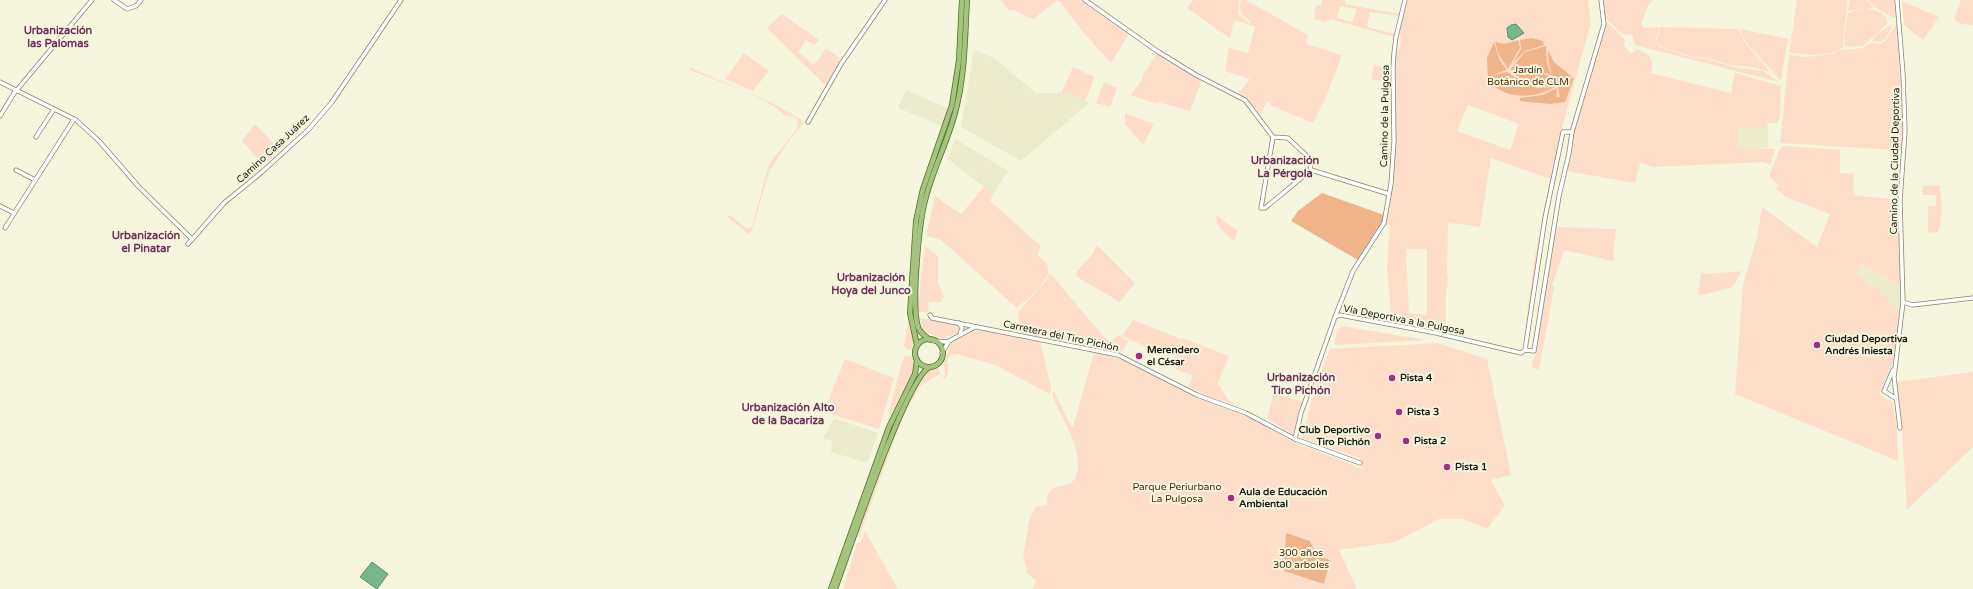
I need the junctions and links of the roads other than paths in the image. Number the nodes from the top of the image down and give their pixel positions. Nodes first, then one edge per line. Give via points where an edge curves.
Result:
1 (92, 0) edge
2 (114, 0) edge
3 (142, 0) edge
4 (401, 0) edge
5 (885, 0) edge
6 (962, 0) edge
7 (967, 0) edge
8 (1085, 0) edge
9 (1405, 0) edge
10 (1601, 0) edge
11 (1897, 0) edge
12 (0, 82) edge
13 (16, 90) junction
14 (54, 109) junction
15 (0, 116) edge
16 (74, 119) junction
17 (808, 122) dead end
18 (1572, 132) junction
19 (36, 137) dead end
20 (1273, 137) junction
21 (16, 170) dead end
22 (1311, 170) junction
23 (35, 180) junction
24 (1389, 194) junction
25 (0, 206) edge
26 (14, 213) junction
27 (5, 228) dead end
28 (192, 239) junction
29 (188, 244) dead end
30 (1973, 298) edge
31 (1904, 302) junction
32 (930, 315) dead end
33 (1334, 316) junction
34 (961, 323) junction
35 (980, 327) junction
36 (962, 329) junction
37 (967, 331) junction
38 (959, 336) junction
39 (932, 340) junction
40 (949, 341) junction
41 (918, 345) junction
42 (1525, 350) junction
43 (942, 353) junction
44 (917, 360) junction
45 (930, 367) junction
46 (1894, 369) junction
47 (1895, 398) junction
48 (1900, 428) dead end
49 (1295, 440) junction
50 (1360, 463) dead end
51 (831, 589) edge
52 (835, 589) edge

1 - 13 street
2 - 3 street via 121,6 131,9
4 - 28 street, Camino Casa Juárez via 332,102 309,128 262,172 224,203
5 - 17 street via 841,64
6 - 41 main road via 959,60 952,105 923,189 916,221 910,313
7 - 39 main road via 960,92 921,221 915,312 920,331
8 - 20 street via 1157,52 1245,100
9 - 24 street, Camino de la Pulgosa via 1396,37 1393,68 1394,141
10 - 18 street via 1604,24
11 - 31 street, Camino de la Ciudad Deportiva via 1905,131 1900,201
12 - 13 street
13 - 14 street
13 - 15 street
14 - 16 street
14 - 19 street
16 - 23 street
16 - 28 street via 100,141 139,187
18 - 42 street via 1563,132 1545,218
18 - 42 street via 1534,351
20 - 22 street via 1288,138 1309,158
20 - 22 street via 1262,208
21 - 23 street
22 - 24 street
23 - 26 street
24 - 33 street, Camino de la Pulgosa via 1384,223 1353,271
25 - 26 street
26 - 27 street
28 - 29 street, Camino Casa Juárez
30 - 31 street via 1912,305
31 - 46 street, Camino de la Ciudad Deportiva
32 - 34 street, Carretera del Tiro Pichón via 932,318
33 - 42 street, Vía Deportiva a la Pulgosa via 1436,333 1521,353
33 - 49 street, Vía Deportiva a la Pulgosa via 1301,413
34 - 35 street, Carretera del Tiro Pichón
34 - 36 street
34 - 37 street via 966,326
35 - 37 street
35 - 49 street, Carretera del Tiro Pichón via 1118,355 1196,395 1246,413
36 - 37 street
36 - 38 street
37 - 38 street
38 - 40 street
39 - 40 street via 943,343
39 - 41 main road via 923,341
39 - 43 main road via 940,345
40 - 43 street
41 - 44 main road via 915,353
43 - 45 main road via 939,362
44 - 45 main road via 923,366
44 - 51 main road via 915,374 888,427
45 - 52 main road via 920,376 894,429
46 - 47 street, Camino de la Ciudad Deportiva
46 - 47 street, Camino de la Ciudad Deportiva via 1884,392
47 - 48 street, Camino de la Ciudad Deportiva
49 - 50 street, Carretera del Tiro Pichón

